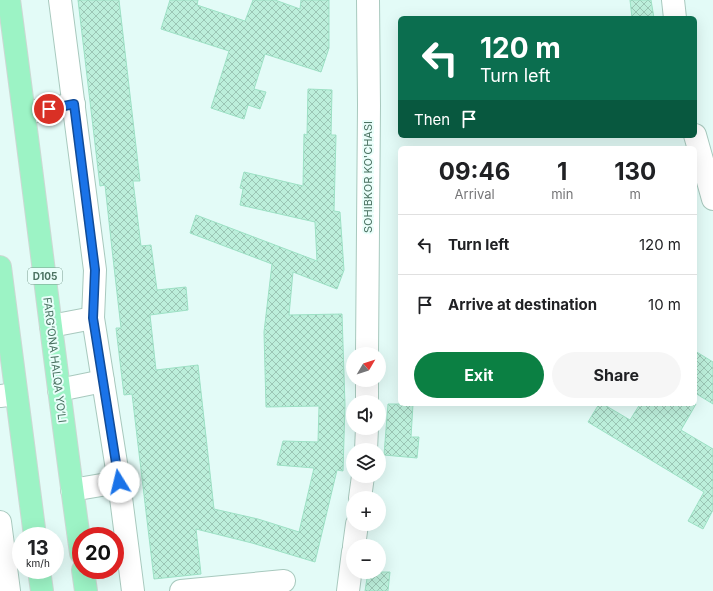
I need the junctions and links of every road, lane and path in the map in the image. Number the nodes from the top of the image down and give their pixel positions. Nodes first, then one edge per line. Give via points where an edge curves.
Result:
1 (9, 0) edge
2 (60, 0) edge
3 (368, 0) edge
4 (672, 0) edge
5 (675, 16) edge
6 (74, 104) junction
7 (25, 113) junction
8 (696, 138) edge
9 (713, 199) edge
10 (0, 267) edge
11 (93, 318) junction
12 (51, 326) junction
13 (367, 347) edge
14 (103, 381) junction
15 (59, 390) junction
16 (8, 395) edge
17 (119, 482) junction
18 (72, 490) junction
19 (0, 522) edge
20 (33, 527) edge
21 (77, 527) edge
22 (40, 579) edge
23 (84, 579) edge
24 (350, 579) edge
25 (284, 581) dead end
26 (9, 591) edge
27 (42, 591) edge
28 (86, 591) edge
29 (133, 591) edge
30 (182, 591) edge
31 (348, 591) edge

1 - 7 highway, FARG‘ONA HALQA YO‘LI / D105
2 - 6 street
3 - 13 street, SOHIBKOR KO'CHASI
4 - 5 street
6 - 7 street
6 - 11 street via 95,270
7 - 12 highway, FARG‘ONA HALQA YO‘LI / D105
8 - 9 street
10 - 16 highway
11 - 12 street
11 - 14 street
12 - 15 highway, FARG‘ONA HALQA YO‘LI / D105
14 - 15 street
14 - 17 street
15 - 18 highway, FARG‘ONA HALQA YO‘LI / D105
16 - 20 highway
17 - 18 street
17 - 29 street
18 - 21 highway, FARG‘ONA HALQA YO‘LI / D105
19 - 26 street
22 - 27 highway
23 - 28 highway
24 - 31 street
25 - 30 street

